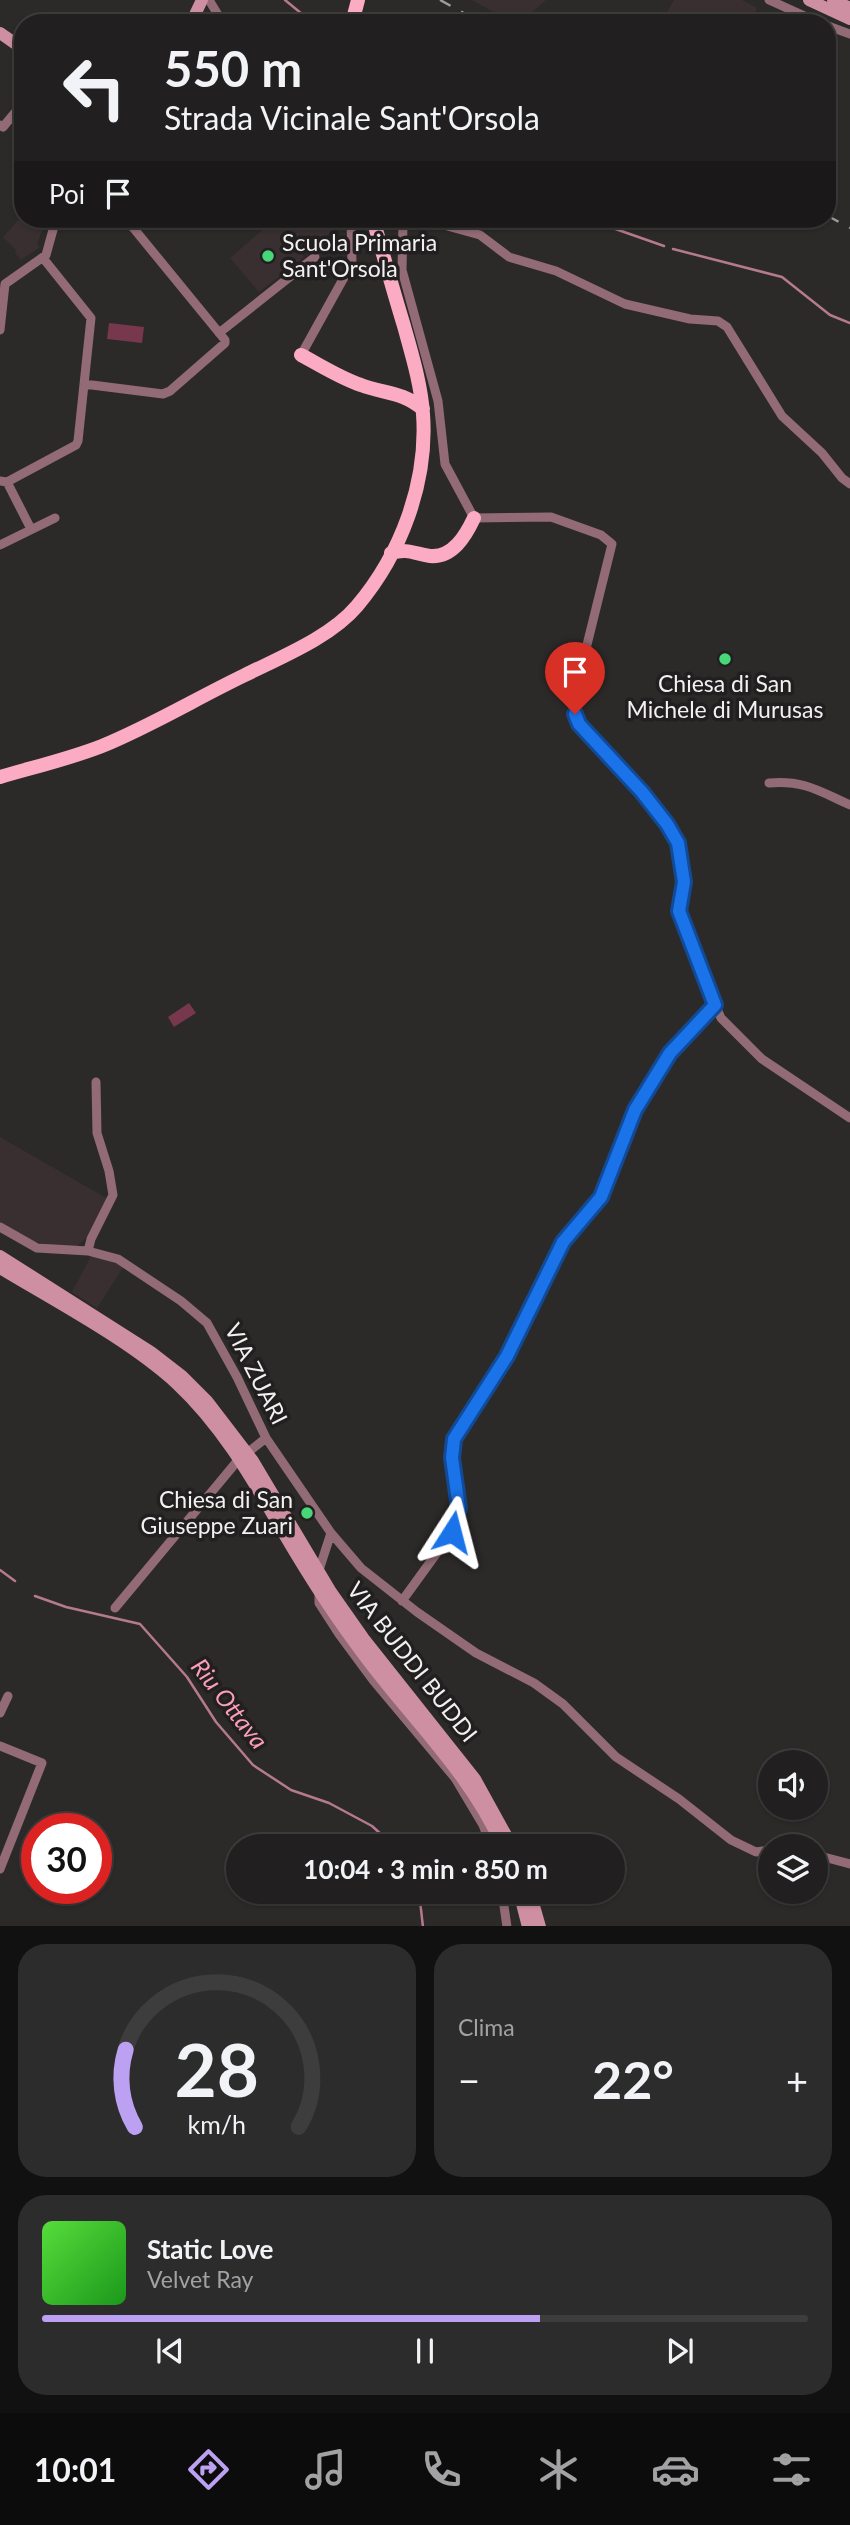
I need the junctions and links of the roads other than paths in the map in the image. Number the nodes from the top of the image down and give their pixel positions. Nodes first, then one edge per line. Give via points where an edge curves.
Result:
1 (769, 0) edge
2 (809, 0) edge
3 (833, 0) edge
4 (850, 8) edge
5 (800, 14) edge
6 (850, 19) edge
7 (14, 113) edge
8 (1, 127) edge
9 (54, 228) edge
10 (133, 228) edge
11 (351, 228) edge
12 (376, 228) edge
13 (401, 228) edge
14 (455, 228) edge
15 (315, 257) dead end
16 (43, 258) junction
17 (2, 284) edge
18 (0, 330) edge
19 (219, 332) junction
20 (300, 355) joint
21 (416, 373) junction
22 (84, 384) junction
23 (397, 393) junction
24 (423, 409) junction
25 (4, 481) edge
26 (850, 484) edge
27 (55, 518) dead end
28 (474, 518) junction
29 (31, 529) junction
30 (402, 532) junction
31 (0, 545) edge
32 (391, 553) junction
33 (418, 553) junction
34 (0, 776) edge
35 (769, 783) dead end
36 (850, 805) edge
37 (715, 1005) junction
38 (96, 1082) dead end
39 (850, 1118) edge
40 (0, 1227) edge
41 (88, 1251) junction
42 (0, 1256) edge
43 (0, 1268) edge
44 (266, 1438) junction
45 (243, 1456) junction
46 (331, 1533) junction
47 (318, 1570) junction
48 (319, 1597) junction
49 (402, 1601) junction
50 (115, 1608) dead end
51 (8, 1696) dead end
52 (0, 1713) edge
53 (0, 1746) edge
54 (486, 1834) edge
55 (496, 1834) edge
56 (505, 1834) edge
57 (758, 1852) edge
58 (828, 1858) edge
59 (850, 1864) edge
60 (0, 1870) edge
61 (504, 1904) edge
62 (524, 1904) edge
63 (528, 1904) edge
64 (507, 1926) edge
65 (528, 1926) edge
66 (539, 1926) edge

1 - 5 street
2 - 6 main road
3 - 4 main road
7 - 8 street
9 - 16 street
10 - 19 street
11 - 20 street via 352,263
12 - 21 main road
13 - 28 street via 402,270 438,401 445,464
14 - 26 street via 480,235 509,257 556,271 625,304 718,321 727,327 782,416
15 - 19 street
16 - 17 street
16 - 22 street via 91,318
17 - 18 street
19 - 22 street via 225,343 163,394
20 - 23 main road via 361,386
21 - 23 main road via 410,387
21 - 24 main road
22 - 25 street via 76,445
23 - 24 main road
24 - 30 main road via 422,462
25 - 29 street
27 - 29 street
28 - 33 main road via 464,539 441,555
28 - 37 street via 551,517 601,535 612,544 578,681 575,714 642,792 678,843 684,882 679,911
29 - 31 street
30 - 32 main road
30 - 33 main road
32 - 33 main road
32 - 34 main road via 357,606 305,644 135,731
35 - 36 street via 790,781
37 - 39 street via 721,1018 762,1059
37 - 49 street via 670,1053 635,1110 601,1197 563,1242 507,1356 454,1439 459,1508 452,1532
38 - 41 street via 97,1133 113,1195
40 - 41 street, VIA ZUARI via 37,1248
41 - 44 street, VIA ZUARI via 118,1259 207,1323
42 - 45 main road, VIA BUDDI BUDDI via 182,1376 207,1401
43 - 45 main road, VIA BUDDI BUDDI via 153,1365
44 - 45 street
44 - 46 street, VIA ZUARI
45 - 47 main road, VIA BUDDI BUDDI
45 - 48 main road, VIA BUDDI BUDDI
45 - 50 street
46 - 47 street
46 - 49 street, VIA ZUARI via 361,1568
47 - 56 main road, VIA BUDDI BUDDI via 364,1639 475,1779
48 - 54 street via 373,1680 455,1778
48 - 55 main road, VIA BUDDI BUDDI via 460,1773
49 - 57 street, VIA ZUARI via 476,1653 534,1683 563,1704 616,1757 731,1840
51 - 52 street
53 - 60 street via 42,1763
58 - 59 street
61 - 64 street
62 - 65 main road
63 - 66 main road

